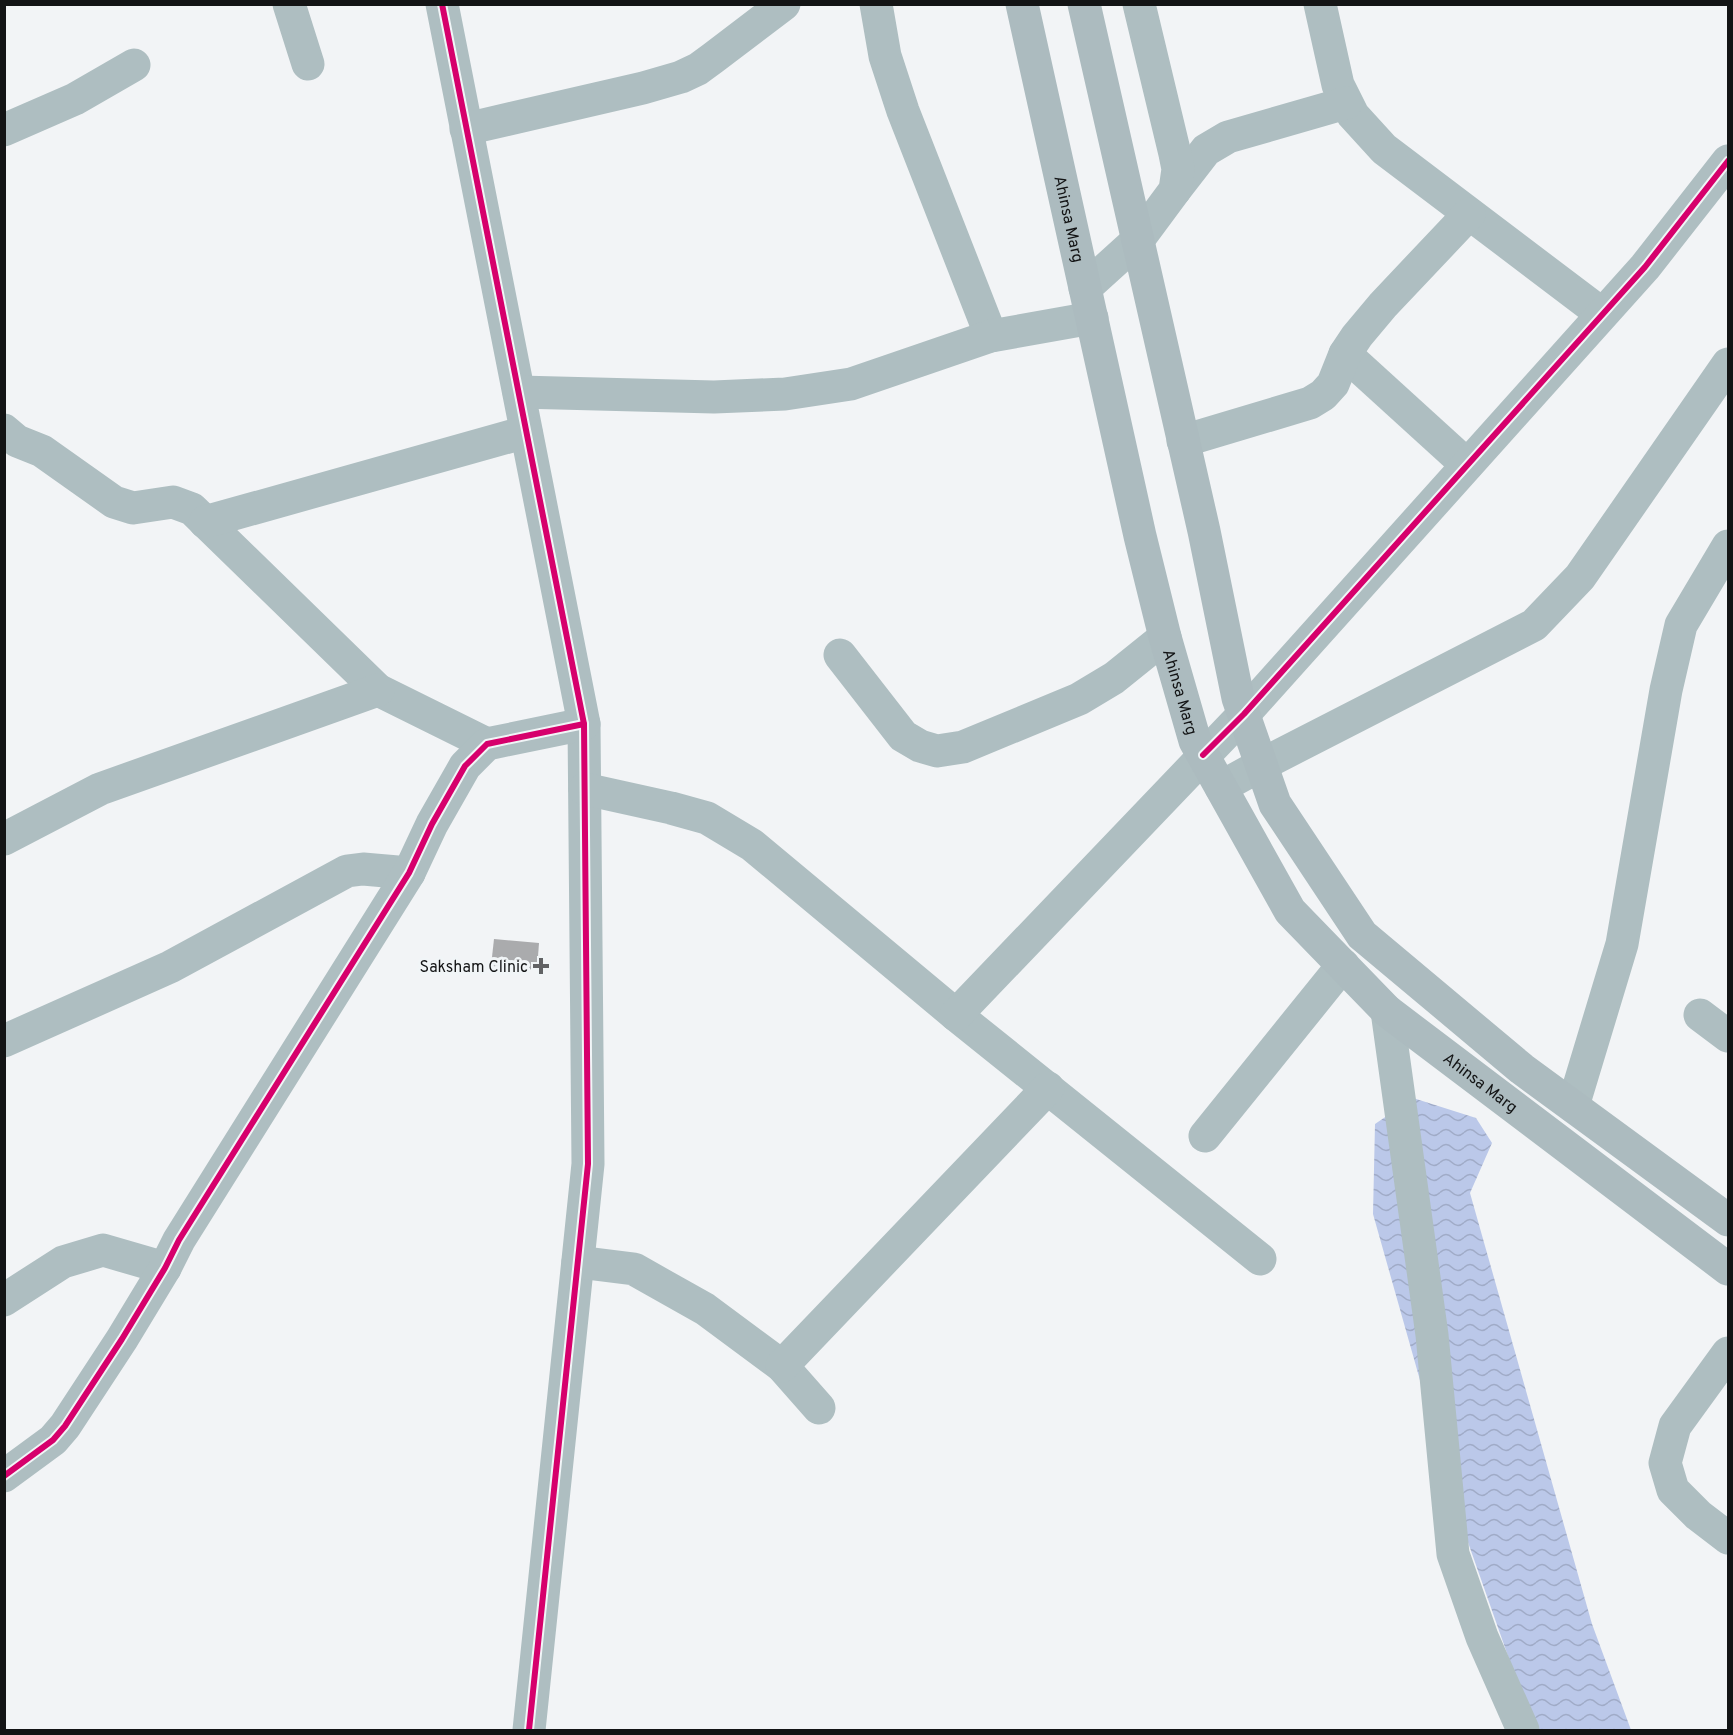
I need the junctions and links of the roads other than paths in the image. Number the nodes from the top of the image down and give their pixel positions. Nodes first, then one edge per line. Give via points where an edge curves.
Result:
1 (289, 4) edge
2 (442, 4) edge
3 (784, 4) edge
4 (876, 4) edge
5 (1022, 4) edge
6 (1084, 4) edge
7 (1139, 4) edge
8 (1320, 4) edge
9 (308, 64) dead end
10 (134, 65) dead end
11 (1346, 103) junction
12 (466, 129) junction
13 (4, 130) edge
14 (1728, 161) edge
15 (1175, 190) junction
16 (1469, 214) junction
17 (1138, 240) junction
18 (1088, 303) junction
19 (1602, 314) junction
20 (991, 336) junction
21 (1345, 354) junction
22 (1728, 364) edge
23 (519, 392) junction
24 (4, 430) edge
25 (526, 432) junction
26 (1183, 441) junction
27 (1467, 465) junction
28 (205, 522) junction
29 (1728, 546) edge
30 (1166, 636) junction
31 (840, 655) dead end
32 (378, 690) junction
33 (1244, 714) junction
34 (584, 724) junction
35 (487, 744) junction
36 (1203, 755) junction
37 (1262, 765) junction
38 (1221, 787) junction
39 (585, 789) junction
40 (4, 839) edge
41 (410, 873) junction
42 (1343, 966) junction
43 (1387, 1011) junction
44 (956, 1015) junction
45 (1700, 1015) dead end
46 (1728, 1036) edge
47 (4, 1041) edge
48 (1048, 1089) junction
49 (1573, 1106) junction
50 (1205, 1136) dead end
51 (1728, 1220) edge
52 (1260, 1259) dead end
53 (578, 1262) junction
54 (165, 1268) junction
55 (1728, 1269) edge
56 (4, 1300) edge
57 (1728, 1353) edge
58 (782, 1366) junction
59 (819, 1408) dead end
60 (4, 1476) edge
61 (1728, 1538) edge
62 (529, 1731) edge
63 (1523, 1731) edge

1 - 9 street
2 - 12 street
3 - 12 street via 713,58 681,77
4 - 20 street via 885,56 903,111
5 - 18 highway, Ahinsa Marg
6 - 17 highway
7 - 15 street via 1178,169
8 - 11 street via 1338,85
10 - 13 street via 75,99
11 - 15 street via 1228,137 1206,150
11 - 16 street via 1384,149
12 - 23 street
14 - 19 street via 1645,267
15 - 17 street
16 - 19 street
16 - 21 street via 1383,305
17 - 18 street
17 - 26 highway
18 - 20 street
18 - 30 highway, Ahinsa Marg
19 - 27 street
20 - 23 street via 851,384 785,394 714,397
21 - 26 street via 1333,384 1310,403
21 - 27 street
22 - 37 street via 1580,577 1534,625
23 - 25 street
24 - 28 street via 17,441 42,450 114,502 133,508 173,502 192,509
25 - 28 street
25 - 34 street
26 - 33 highway
27 - 33 street
28 - 32 street
29 - 49 street via 1681,625 1622,944
30 - 31 street via 1114,678 1080,699 963,747 937,751 920,747 903,736
30 - 36 highway, Ahinsa Marg via 1195,741
32 - 35 street
32 - 40 street via 100,789
33 - 36 street
33 - 37 highway
34 - 35 street
34 - 39 street
35 - 41 street via 465,766
36 - 38 highway, Ahinsa Marg
36 - 44 street
37 - 38 street
37 - 49 highway via 1275,804 1362,935 1522,1069
38 - 42 highway, Ahinsa Marg via 1290,911
39 - 44 street via 707,818 761,852
39 - 53 street via 588,1164
41 - 47 street via 347,871 170,967
41 - 54 street via 178,1240
42 - 43 highway, Ahinsa Marg
42 - 50 street
43 - 55 highway, Ahinsa Marg
43 - 63 street via 1432,1335 1453,1554 1482,1637
44 - 48 street
45 - 46 street
48 - 52 street
48 - 58 street
49 - 51 highway
53 - 58 street via 633,1269 705,1309
53 - 62 street
54 - 56 street via 103,1250 63,1262
54 - 60 street via 65,1426 44,1448
57 - 61 street via 1675,1426 1665,1463 1673,1490
58 - 59 street

